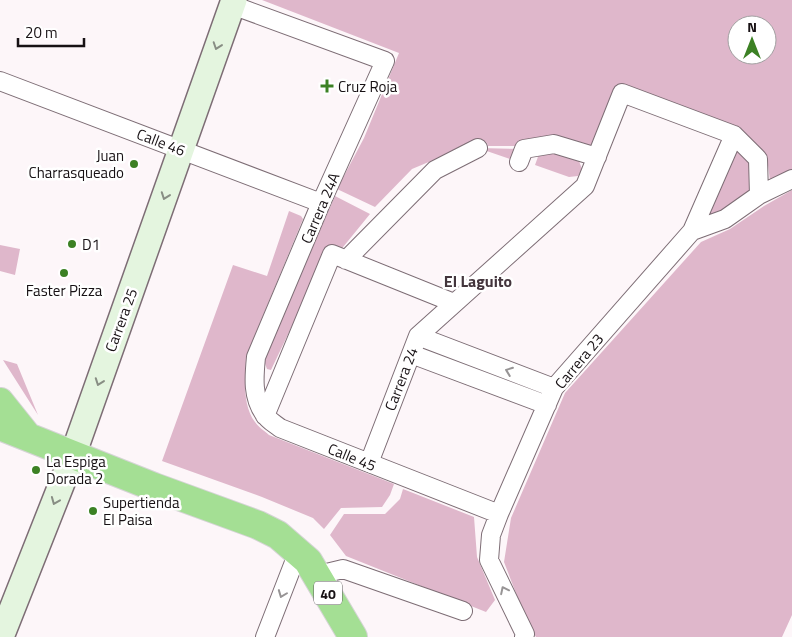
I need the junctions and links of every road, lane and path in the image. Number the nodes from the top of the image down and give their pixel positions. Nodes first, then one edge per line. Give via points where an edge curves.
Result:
1 (233, 2) edge
2 (0, 81) edge
3 (734, 135) junction
4 (478, 148) dead end
5 (181, 150) junction
6 (597, 157) junction
7 (519, 162) dead end
8 (792, 179) edge
9 (759, 195) junction
10 (322, 203) junction
11 (692, 231) junction
12 (339, 257) junction
13 (454, 303) junction
14 (418, 336) junction
15 (411, 354) junction
16 (554, 388) junction
17 (0, 402) edge
18 (547, 405) junction
19 (265, 416) junction
20 (0, 426) edge
21 (29, 439) junction
22 (73, 455) junction
23 (369, 463) junction
24 (499, 514) junction
25 (298, 552) junction
26 (318, 575) junction
27 (464, 611) dead end
28 (1, 637) edge
29 (265, 637) edge
30 (353, 637) edge
31 (524, 637) edge

1 -> 5 street, Carrera 25
1 - 10 street, Carrera 24A via 385,61
2 - 5 street, Calle 46
3 - 6 street via 622,93
3 - 9 street via 758,159
3 - 11 street, Carrera 23
4 - 12 street, Carrera 24A via 435,170
5 - 10 street, Calle 46
5 -> 22 street, Carrera 25
6 - 7 street via 554,144 524,149
6 - 13 street, Carrera 24 via 586,186
8 - 9 street
9 - 11 street via 725,219
10 - 19 street, Carrera 24A via 256,357 255,396
11 - 16 street, Carrera 23
12 - 13 street
12 - 19 street, Carrera 24A
13 - 14 street, Carrera 24
14 - 15 street, Carrera 24
16 -> 14 street
15 - 18 street
15 - 23 street, Carrera 24
16 - 18 street, Carrera 23
17 - 21 highway
18 - 24 street, Carrera 23
19 - 23 street, Calle 45 via 280,428
20 - 21 highway, 40
21 - 22 highway, 40
22 - 25 highway, 40 via 258,525 278,535
22 -> 28 street, Carrera 25
23 - 24 street, Calle 45
31 -> 24 street, Carrera 23 via 489,560 490,536
25 - 26 highway, 40
25 -> 29 street
26 - 27 street via 343,569
26 - 30 highway, 40

